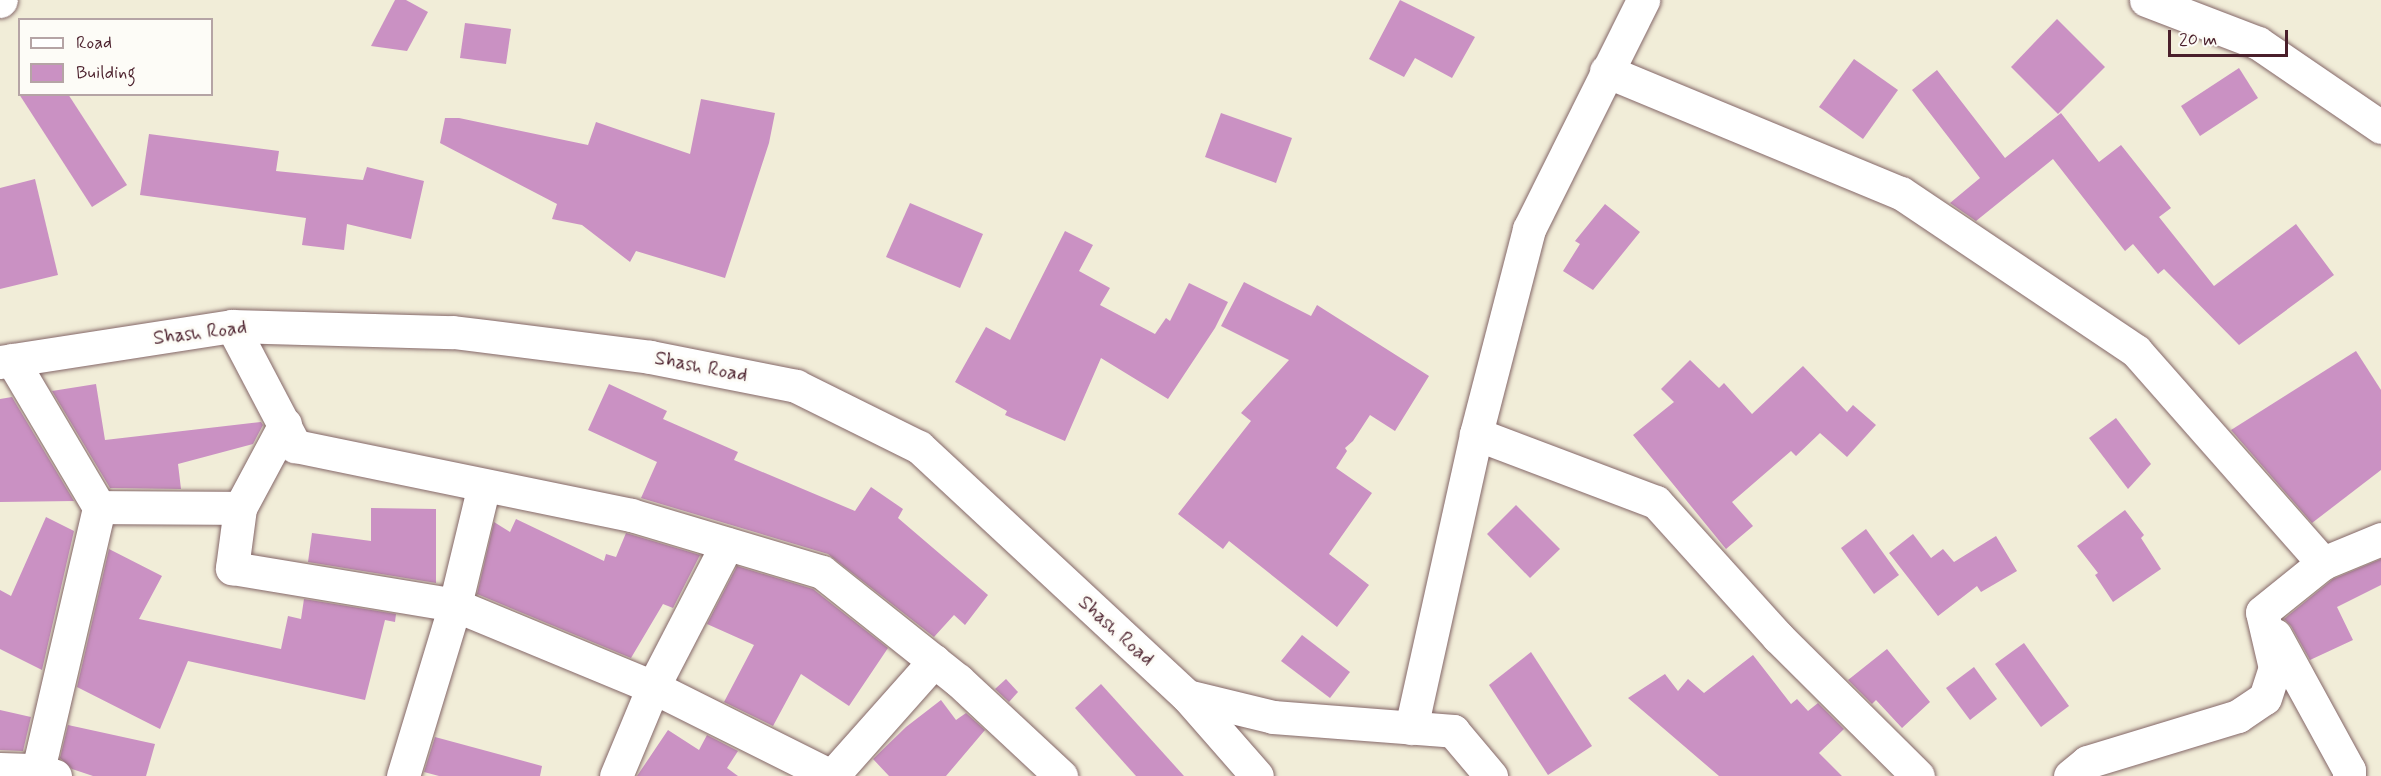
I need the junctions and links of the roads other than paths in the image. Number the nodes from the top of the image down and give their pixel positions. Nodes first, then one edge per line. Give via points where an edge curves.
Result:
1 (1643, 0) edge
2 (2146, 0) edge
3 (1606, 71) junction
4 (2381, 127) edge
5 (232, 326) junction
6 (6, 361) edge
7 (285, 424) junction
8 (1476, 434) junction
9 (484, 485) junction
10 (99, 507) junction
11 (240, 508) junction
12 (2381, 539) edge
13 (727, 544) junction
14 (2323, 563) junction
15 (455, 605) junction
16 (2262, 612) junction
17 (934, 661) junction
18 (653, 687) junction
19 (1187, 696) junction
20 (1411, 728) junction
21 (0, 769) edge
22 (46, 773) edge
23 (403, 776) edge
24 (616, 776) edge
25 (832, 776) edge
26 (1060, 776) edge
27 (1257, 776) edge
28 (1491, 776) edge
29 (1918, 776) edge
30 (2070, 776) edge
31 (2349, 776) edge

1 - 3 street
2 - 4 street via 2258,43
3 - 8 street via 1529,229
3 - 14 street via 1901,193 2136,351
5 - 6 street, Shash Road
5 - 7 street
5 - 19 street, Shash Road via 453,332 650,357 796,386 918,447
6 - 10 street
7 - 9 street via 295,446
7 - 11 street
8 - 20 street
8 - 29 street via 1656,502 1778,637
9 - 13 street via 631,515
9 - 15 street
10 - 11 street
10 - 22 street
11 - 15 street via 232,568
12 - 14 street
13 - 17 street via 822,572
13 - 18 street
14 - 16 street
15 - 18 street
15 - 23 street
16 - 30 street via 2275,668 2265,698 2238,716 2087,762
16 - 31 street
17 - 25 street
17 - 26 street
18 - 24 street
18 - 25 street
19 - 20 street via 1273,717
19 - 27 street, Shash Road
20 - 28 street via 1453,731
21 - 22 street

